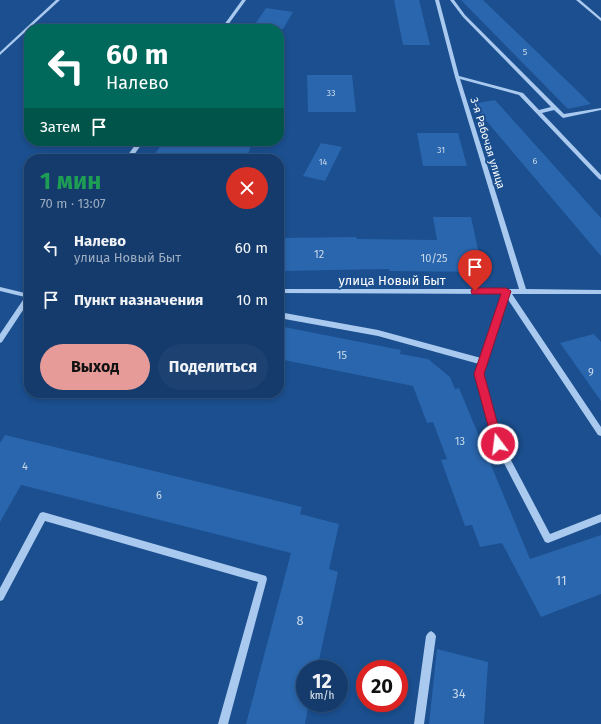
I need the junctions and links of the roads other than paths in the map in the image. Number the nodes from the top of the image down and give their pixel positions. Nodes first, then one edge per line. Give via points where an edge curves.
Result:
1 (58, 0) edge
2 (244, 0) edge
3 (437, 0) edge
4 (452, 0) edge
5 (578, 0) edge
6 (601, 20) edge
7 (32, 24) edge
8 (227, 24) edge
9 (24, 32) edge
10 (0, 54) edge
11 (457, 77) junction
12 (554, 108) junction
13 (601, 109) edge
14 (538, 112) junction
15 (601, 178) edge
16 (0, 289) edge
17 (284, 291) edge
18 (506, 291) junction
19 (523, 291) junction
20 (601, 292) edge
21 (24, 295) edge
22 (24, 304) edge
23 (284, 316) edge
24 (0, 340) edge
25 (483, 362) junction
26 (601, 433) edge
27 (601, 518) edge
28 (0, 597) edge
29 (431, 636) dead end
30 (224, 724) edge
31 (419, 724) edge

1 - 7 street
2 - 8 street
3 - 11 street, 3-я Рабочая улица
4 - 12 street via 464,16
5 - 6 street
9 - 10 street
11 - 14 street via 521,94
11 - 19 street, 3-я Рабочая улица
12 - 13 street via 563,116
12 - 14 street
14 - 15 street
16 - 21 street
17 - 18 street, улица Новый Быт
18 - 19 street, улица Новый Быт
18 - 25 street
18 - 26 street
19 - 20 street, улица Новый Быт
22 - 24 street
23 - 25 street via 378,333
25 - 27 street via 479,374 498,444 548,539
28 - 30 street via 43,516 263,579
29 - 31 street

